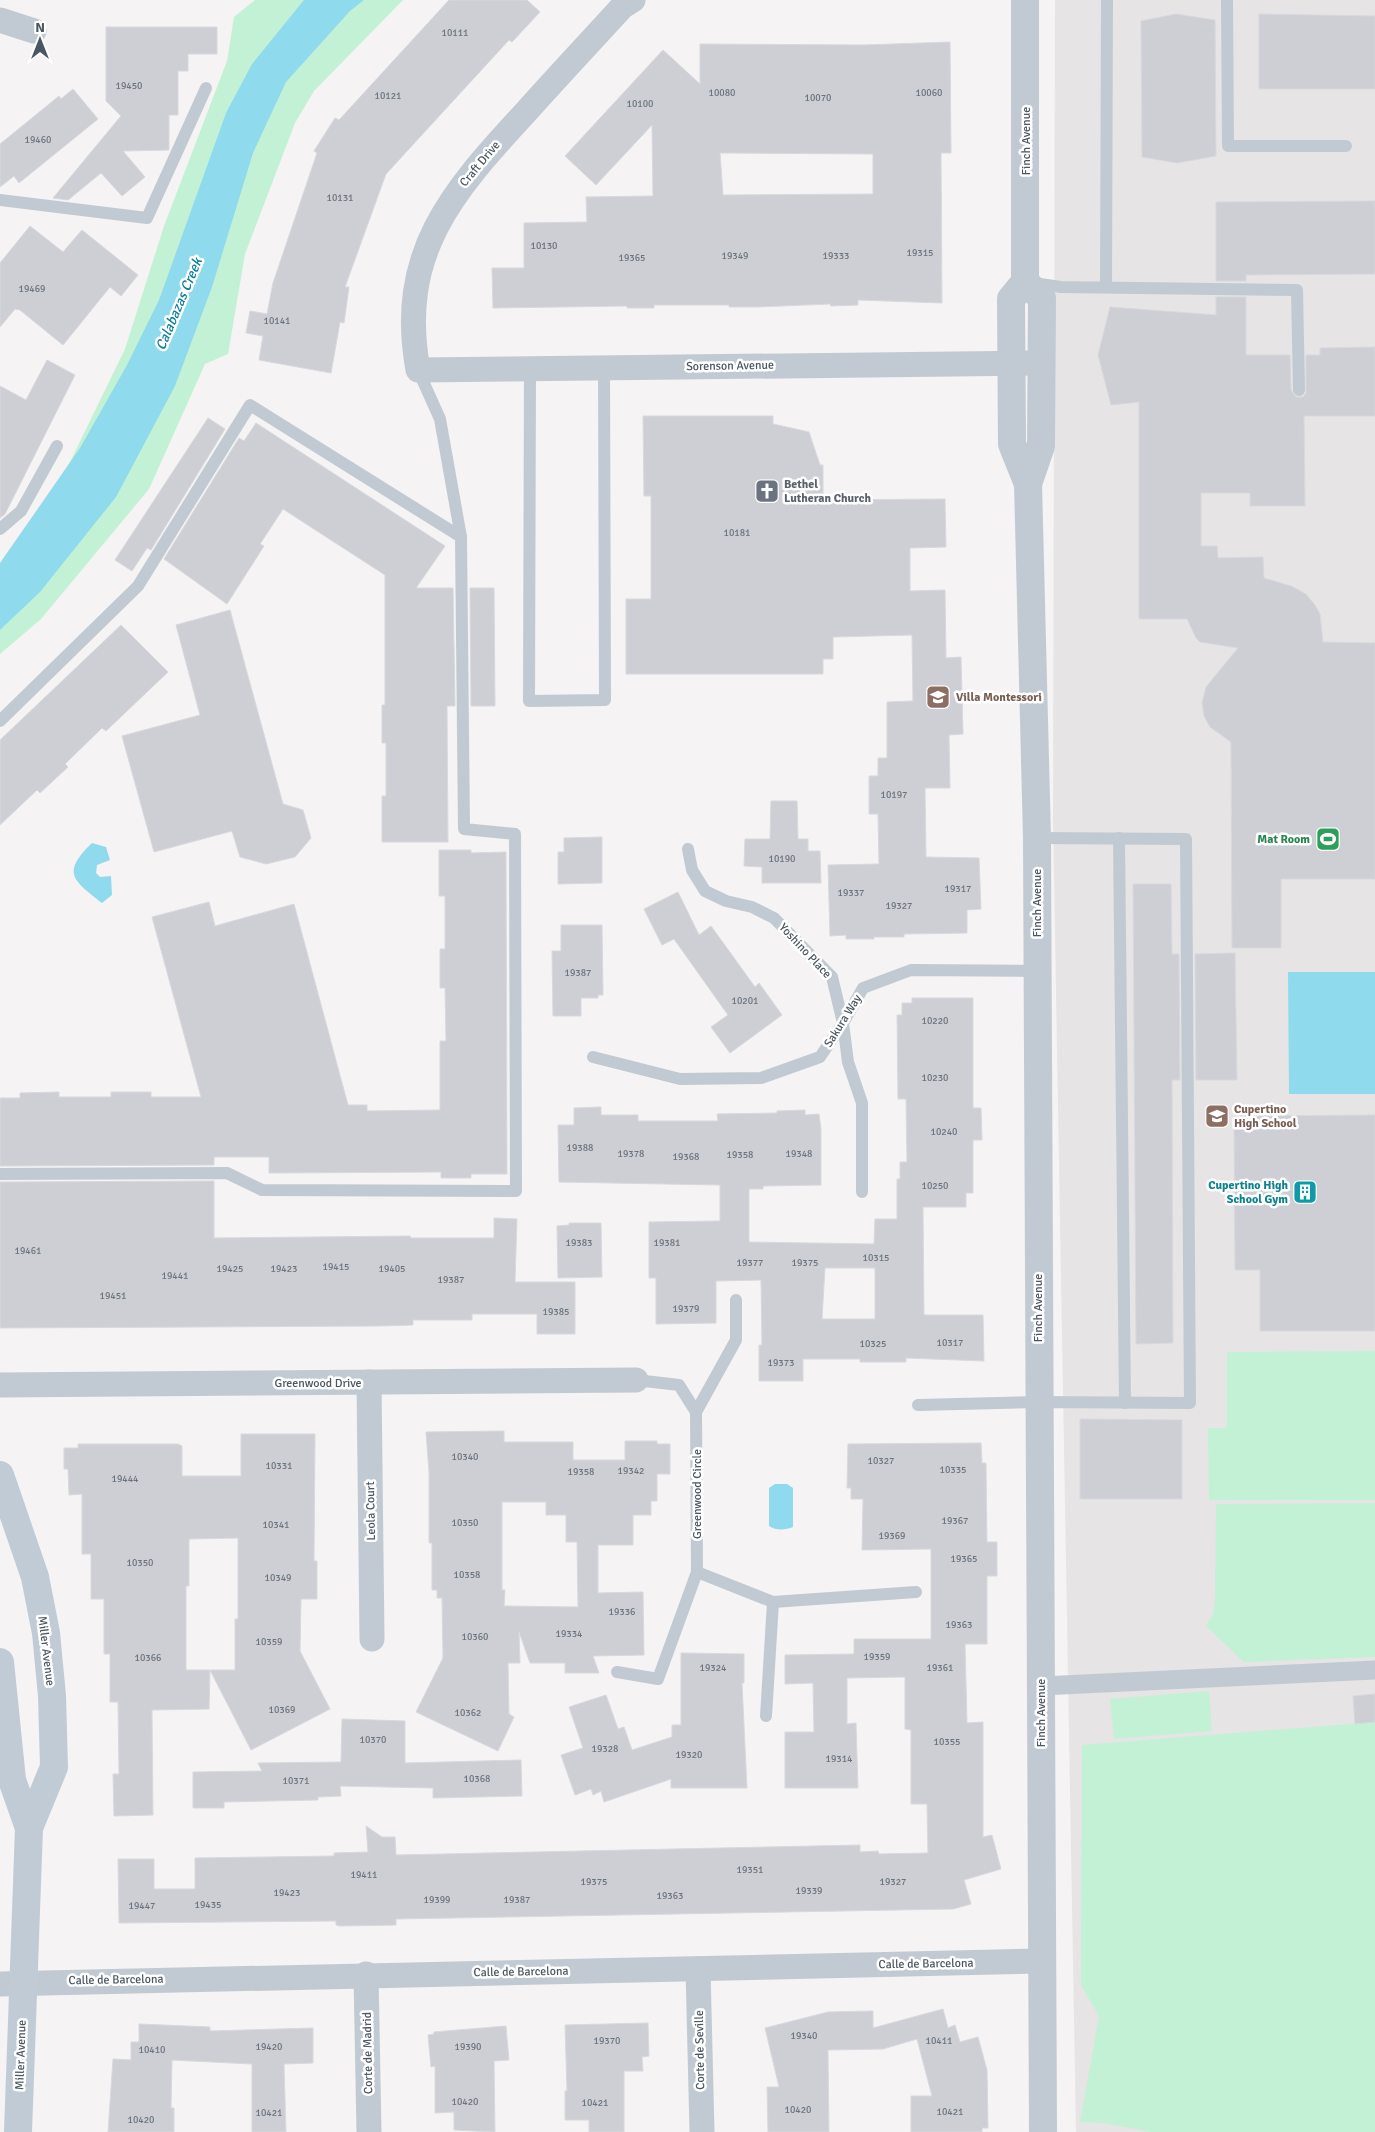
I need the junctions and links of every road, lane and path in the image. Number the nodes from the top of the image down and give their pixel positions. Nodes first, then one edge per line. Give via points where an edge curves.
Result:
1 (1025, 0) edge
2 (1107, 0) edge
3 (1227, 0) edge
4 (624, 2) edge
5 (0, 20) edge
6 (34, 31) dead end
7 (206, 88) dead end
8 (1346, 146) dead end
9 (0, 200) edge
10 (1026, 282) junction
11 (1106, 287) junction
12 (1012, 362) junction
13 (1041, 363) junction
14 (530, 368) junction
15 (604, 368) junction
16 (418, 370) junction
17 (1299, 390) dead end
18 (57, 446) dead end
19 (1028, 484) junction
20 (0, 529) edge
21 (461, 537) junction
22 (0, 721) edge
23 (1037, 838) junction
24 (1119, 838) junction
25 (688, 849) dead end
26 (1037, 971) junction
27 (843, 1023) junction
28 (593, 1056) dead end
29 (0, 1174) edge
30 (862, 1192) dead end
31 (736, 1300) dead end
32 (636, 1380) joint
33 (369, 1382) junction
34 (0, 1385) edge
35 (1038, 1402) junction
36 (1125, 1403) junction
37 (918, 1405) dead end
38 (696, 1412) junction
39 (0, 1475) edge
40 (697, 1572) junction
41 (916, 1592) dead end
42 (772, 1602) junction
43 (372, 1639) dead end
44 (0, 1662) edge
45 (1375, 1670) edge
46 (617, 1672) dead end
47 (1041, 1686) junction
48 (766, 1716) dead end
49 (29, 1828) junction
50 (1042, 1961) junction
51 (698, 1968) junction
52 (366, 1974) junction
53 (12, 1983) edge
54 (18, 2132) edge
55 (369, 2132) edge
56 (702, 2132) edge
57 (1043, 2132) edge

1 - 10 street, Finch Avenue
2 - 11 lane
3 - 8 lane via 1228,146
4 - 16 street, Craft Drive via 489,152 461,186 440,219 422,259 413,303 413,341
5 - 6 street
7 - 9 lane via 147,218
10 - 11 lane via 1061,287
10 - 12 street, Finch Avenue via 1011,299
10 - 13 street, Finch Avenue via 1042,298
11 - 17 lane via 1297,290
12 - 13 street, Sorenson Avenue
12 - 15 street, Sorenson Avenue
12 - 19 street, Finch Avenue via 1012,444
13 - 19 street, Finch Avenue via 1041,446
14 - 15 street, Sorenson Avenue
14 - 15 lane via 529,701 605,700
14 - 16 street, Sorenson Avenue
16 - 21 lane via 440,419
18 - 20 lane via 22,511
19 - 23 street, Finch Avenue
21 - 22 lane via 250,405 138,586
21 - 29 lane via 464,829 515,834 516,1191 262,1190 227,1173
23 - 24 lane
23 - 26 street, Finch Avenue
24 - 36 lane
24 - 36 lane via 1186,839 1190,1404
25 - 27 lane, Yoshino Place via 692,870 705,891 774,918 832,977
26 - 27 lane, Sakura Way via 911,970 863,988
26 - 35 street, Finch Avenue
27 - 28 lane, Sakura Way via 820,1056 761,1078 680,1079
27 - 30 lane, Yoshino Place via 848,1062 862,1103
31 - 38 lane via 736,1340
32 - 33 street, Greenwood Drive
32 - 38 lane via 679,1385
33 - 34 street, Greenwood Drive
33 - 43 street, Leola Court
35 - 36 lane
35 - 37 lane
35 - 47 street, Finch Avenue
38 - 40 lane, Greenwood Circle
39 - 49 main road, Miller Avenue via 35,1576 46,1633 52,1696 54,1767
40 - 42 lane
40 - 46 lane via 658,1679
41 - 42 lane
42 - 48 lane
44 - 49 main road, Miller Avenue via 12,1780
45 - 47 street
47 - 50 street, Finch Avenue
49 - 53 main road, Miller Avenue
50 - 51 street, Calle de Barcelona
50 - 57 street, Finch Avenue
51 - 52 street, Calle de Barcelona
51 - 56 street, Corte de Seville
52 - 53 street, Calle de Barcelona
52 - 55 street, Corte de Madrid
53 - 54 main road, Miller Avenue

